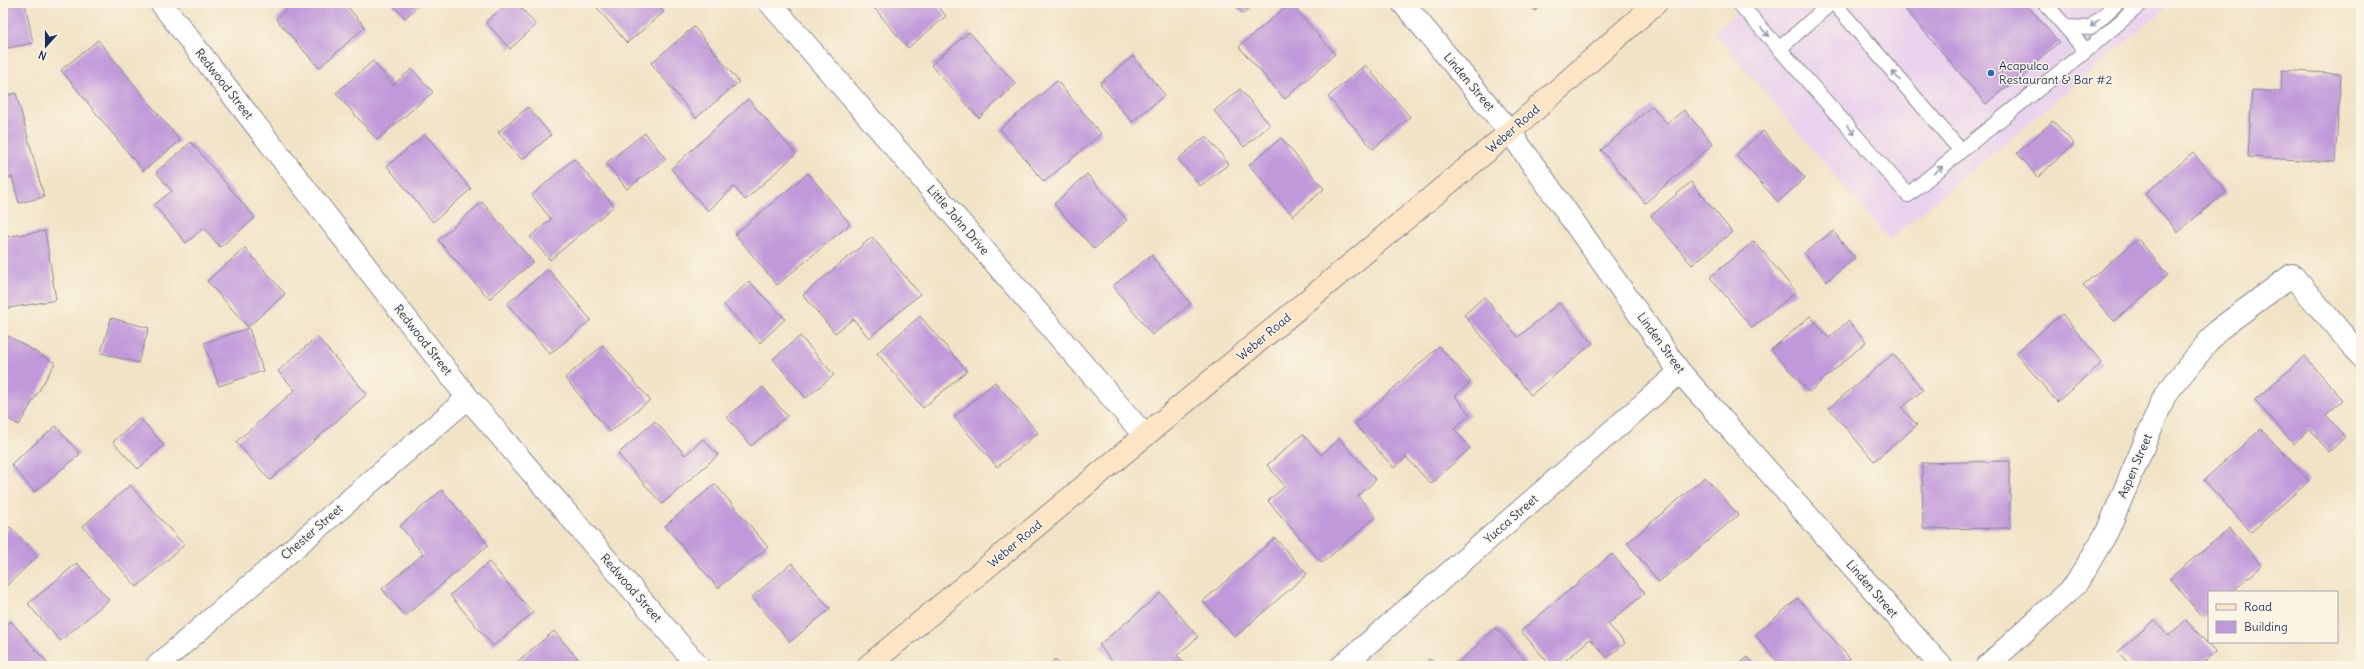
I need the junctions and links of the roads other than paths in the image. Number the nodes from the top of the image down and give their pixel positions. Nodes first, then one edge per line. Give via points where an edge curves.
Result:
1 (161, 3) edge
2 (770, 3) edge
3 (1403, 3) edge
4 (1656, 3) edge
5 (1739, 3) edge
6 (1833, 3) edge
7 (2045, 3) edge
8 (2117, 3) edge
9 (2142, 3) edge
10 (2066, 27) junction
11 (1779, 48) junction
12 (2086, 51) junction
13 (1510, 132) junction
14 (1961, 151) junction
15 (2361, 356) edge
16 (1680, 372) junction
17 (468, 398) junction
18 (1145, 436) junction
19 (157, 666) edge
20 (698, 666) edge
21 (868, 666) edge
22 (1342, 666) edge
23 (1940, 666) edge
24 (1987, 666) edge

1 - 17 street, Redwood Street
2 - 18 street, Little John Drive
3 - 13 street, Linden Street
4 - 13 main road, Weber Road
5 -> 11 lane
6 - 11 lane
14 -> 6 lane
7 - 10 lane
8 -> 10 lane via 2090,28
9 - 12 lane
10 - 12 lane
11 -> 14 lane via 1908,195
12 - 14 lane
13 - 16 street, Linden Street
13 - 18 main road, Weber Road
15 - 24 street, Aspen Street via 2292,275 2218,330 2165,396 2106,532 2076,584
16 - 22 street, Yucca Street
16 - 23 street, Linden Street
17 - 19 street, Chester Street
17 - 20 street, Redwood Street
18 - 21 main road, Weber Road

